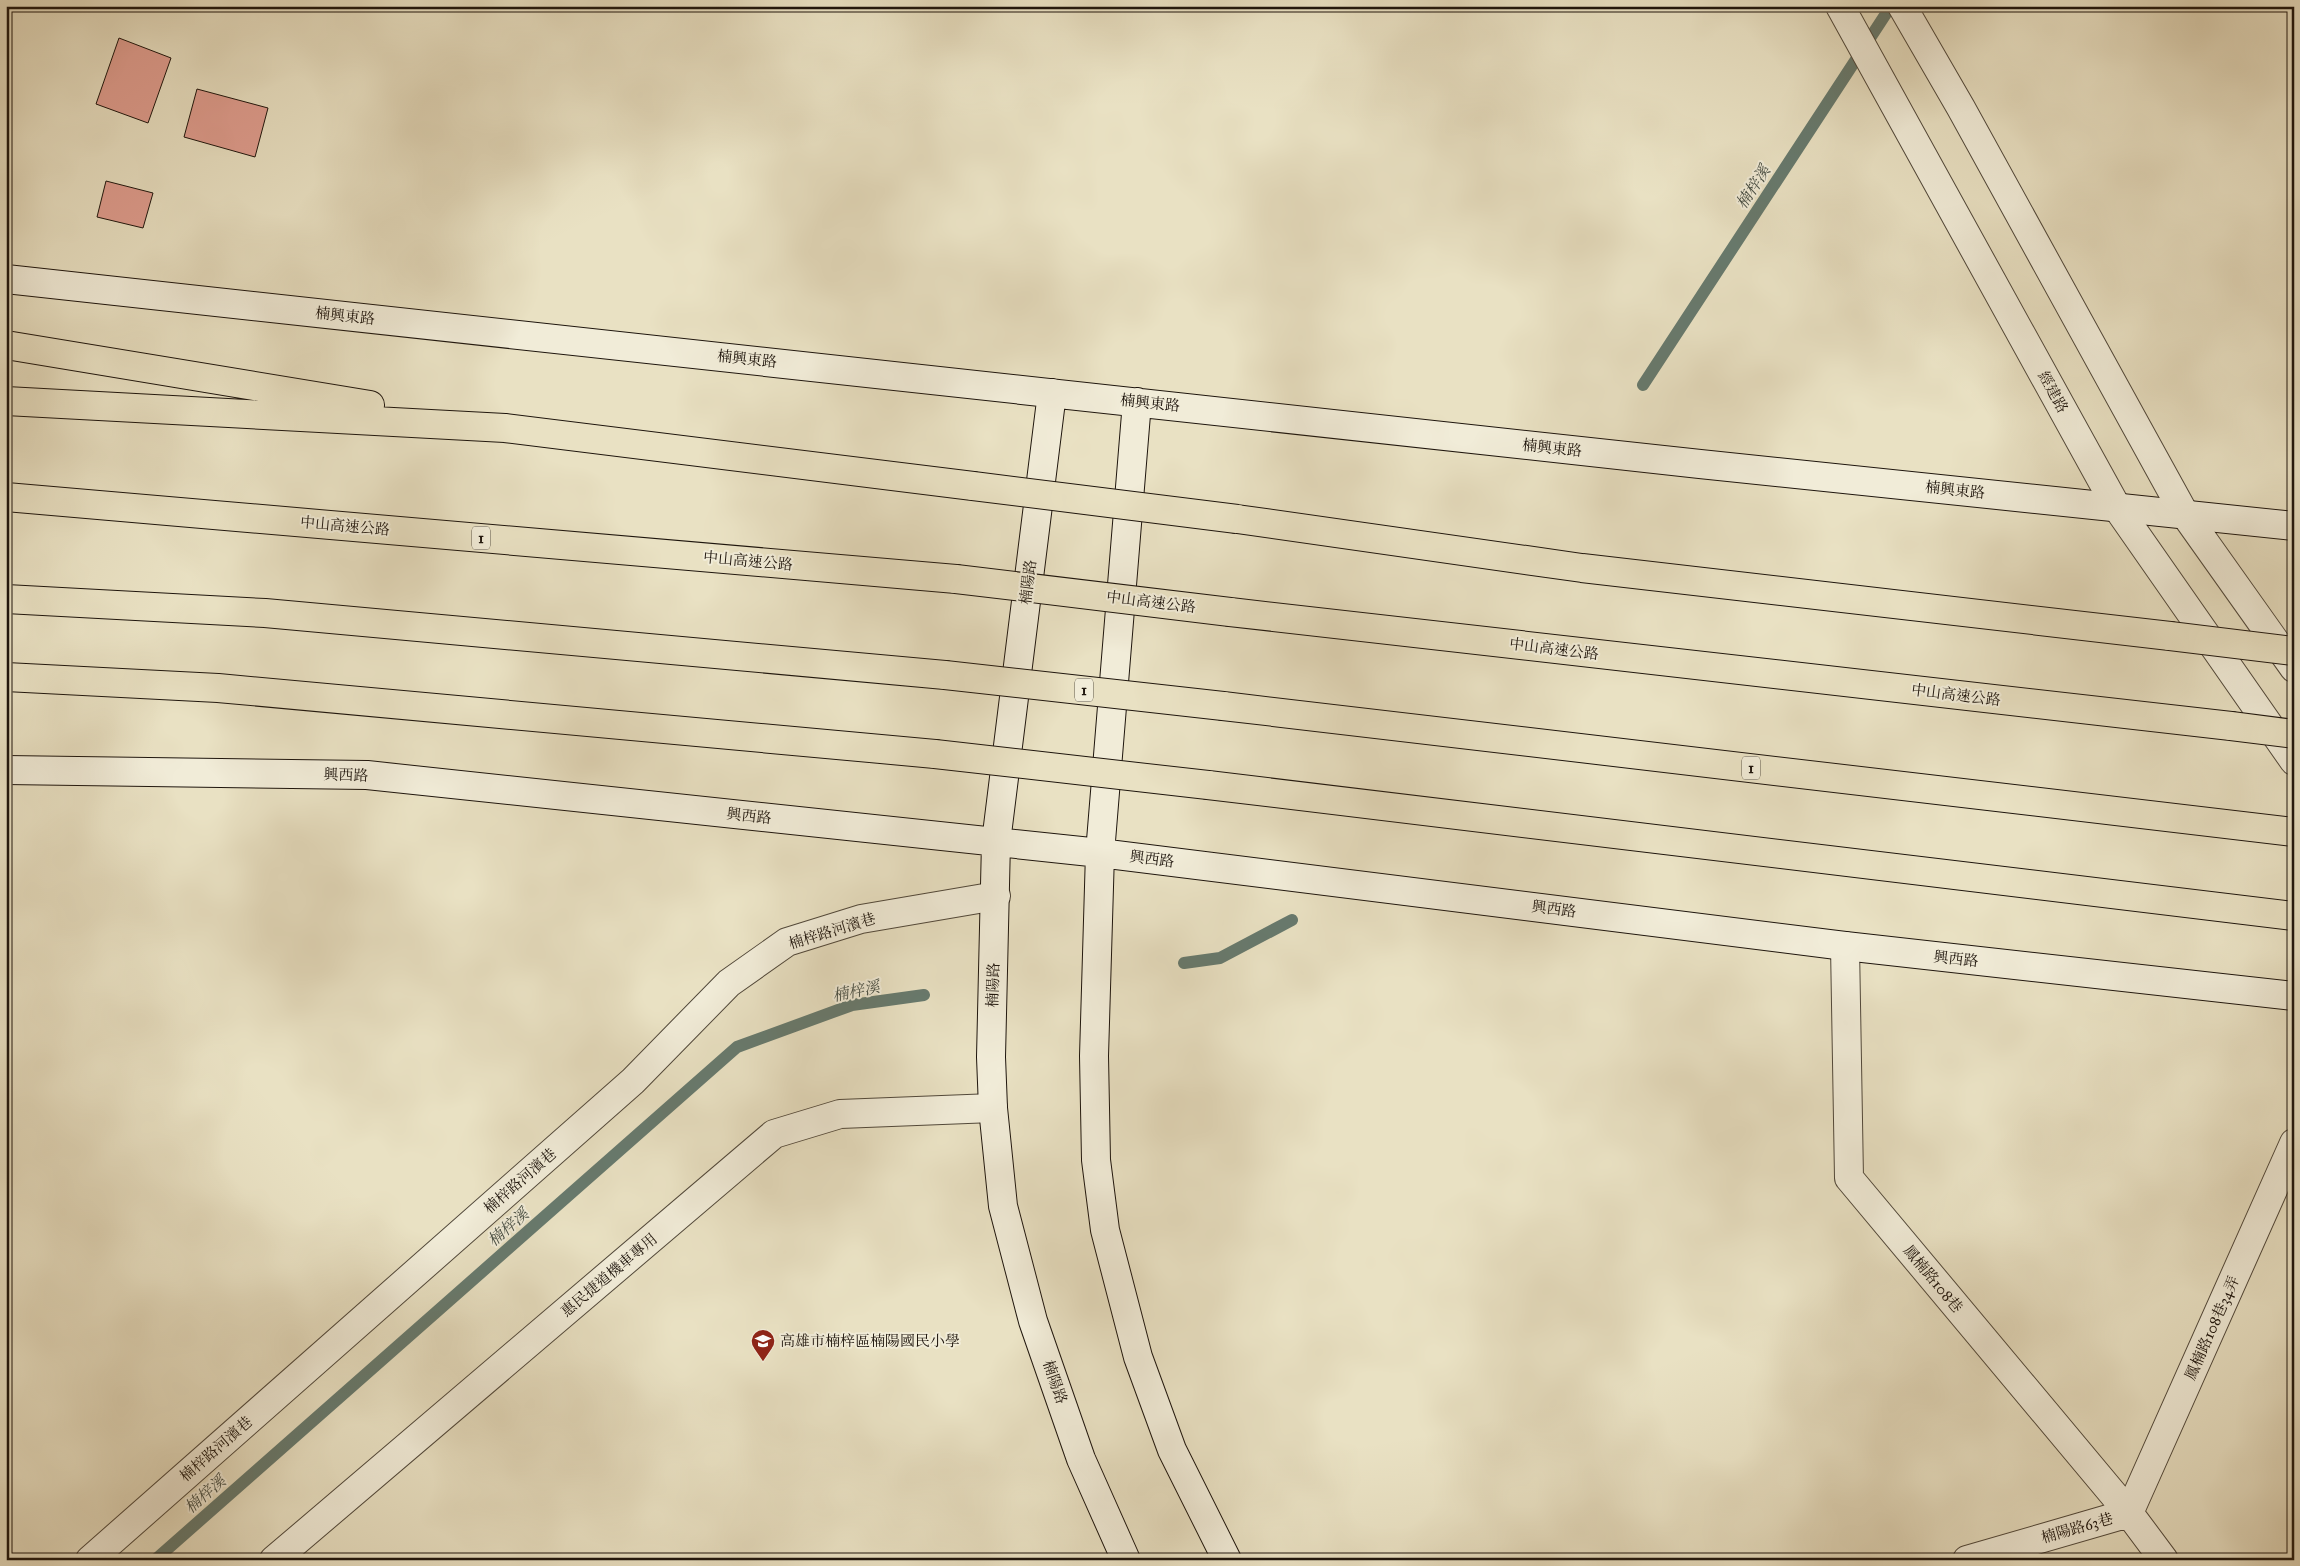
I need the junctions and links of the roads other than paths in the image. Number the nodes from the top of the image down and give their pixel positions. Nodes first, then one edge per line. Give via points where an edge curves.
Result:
1 (1840, 6) edge
2 (1902, 6) edge
3 (6, 279) edge
4 (6, 345) edge
5 (1052, 393) junction
6 (6, 401) edge
7 (1137, 402) junction
8 (505, 428) junction
9 (6, 497) edge
10 (2116, 506) junction
11 (2184, 513) junction
12 (2294, 526) edge
13 (6, 598) edge
14 (2294, 651) edge
15 (2294, 668) edge
16 (6, 677) edge
17 (2294, 734) edge
18 (2294, 761) edge
19 (6, 770) edge
20 (2286, 831) edge
21 (996, 842) junction
22 (1100, 853) junction
23 (996, 896) junction
24 (2294, 916) edge
25 (1845, 946) junction
26 (2294, 996) edge
27 (993, 1108) junction
28 (2294, 1143) edge
29 (2129, 1513) junction
30 (90, 1560) edge
31 (274, 1560) edge
32 (1126, 1560) edge
33 (1227, 1560) edge
34 (1967, 1560) edge
35 (2164, 1560) edge

1 - 10 street, 經建路
2 - 11 street
3 - 5 street, 楠興東路
4 - 8 highway
5 - 7 street, 楠興東路
5 - 21 street, 楠陽路
6 - 8 highway
7 - 10 street, 楠興東路
7 - 22 street
8 - 14 highway, bridge via 1237,519 1582,568
9 - 17 highway, 中山高速公路 / 1, bridge via 956,579
10 - 11 street, 楠興東路
10 - 18 street, 經建路
11 - 12 street, 楠興東路
11 - 15 street
13 - 20 highway, 1, bridge via 265,613 945,674
16 - 24 highway, bridge via 218,688 935,754
19 - 21 street, 興西路 via 366,775
21 - 22 street, 興西路
21 - 23 street, 楠陽路
22 - 25 street, 興西路
22 - 33 street via 1094,1056 1096,1160 1105,1230 1138,1356 1172,1450
23 - 27 street, 楠陽路 via 991,1057
23 - 30 street, 楠梓路河濱巷 via 861,919 787,942 729,984 633,1081
25 - 26 street, 興西路
25 - 29 street, 鳳楠路108巷 via 1849,1178
27 - 31 street, 惠民捷道機車專用 via 840,1114 774,1134
27 - 32 street, 楠陽路 via 1003,1206 1033,1321 1081,1459
28 - 29 street, 鳳楠路108巷34弄
29 - 34 street, 楠陽路63巷
29 - 35 street, 鳳楠路108巷

